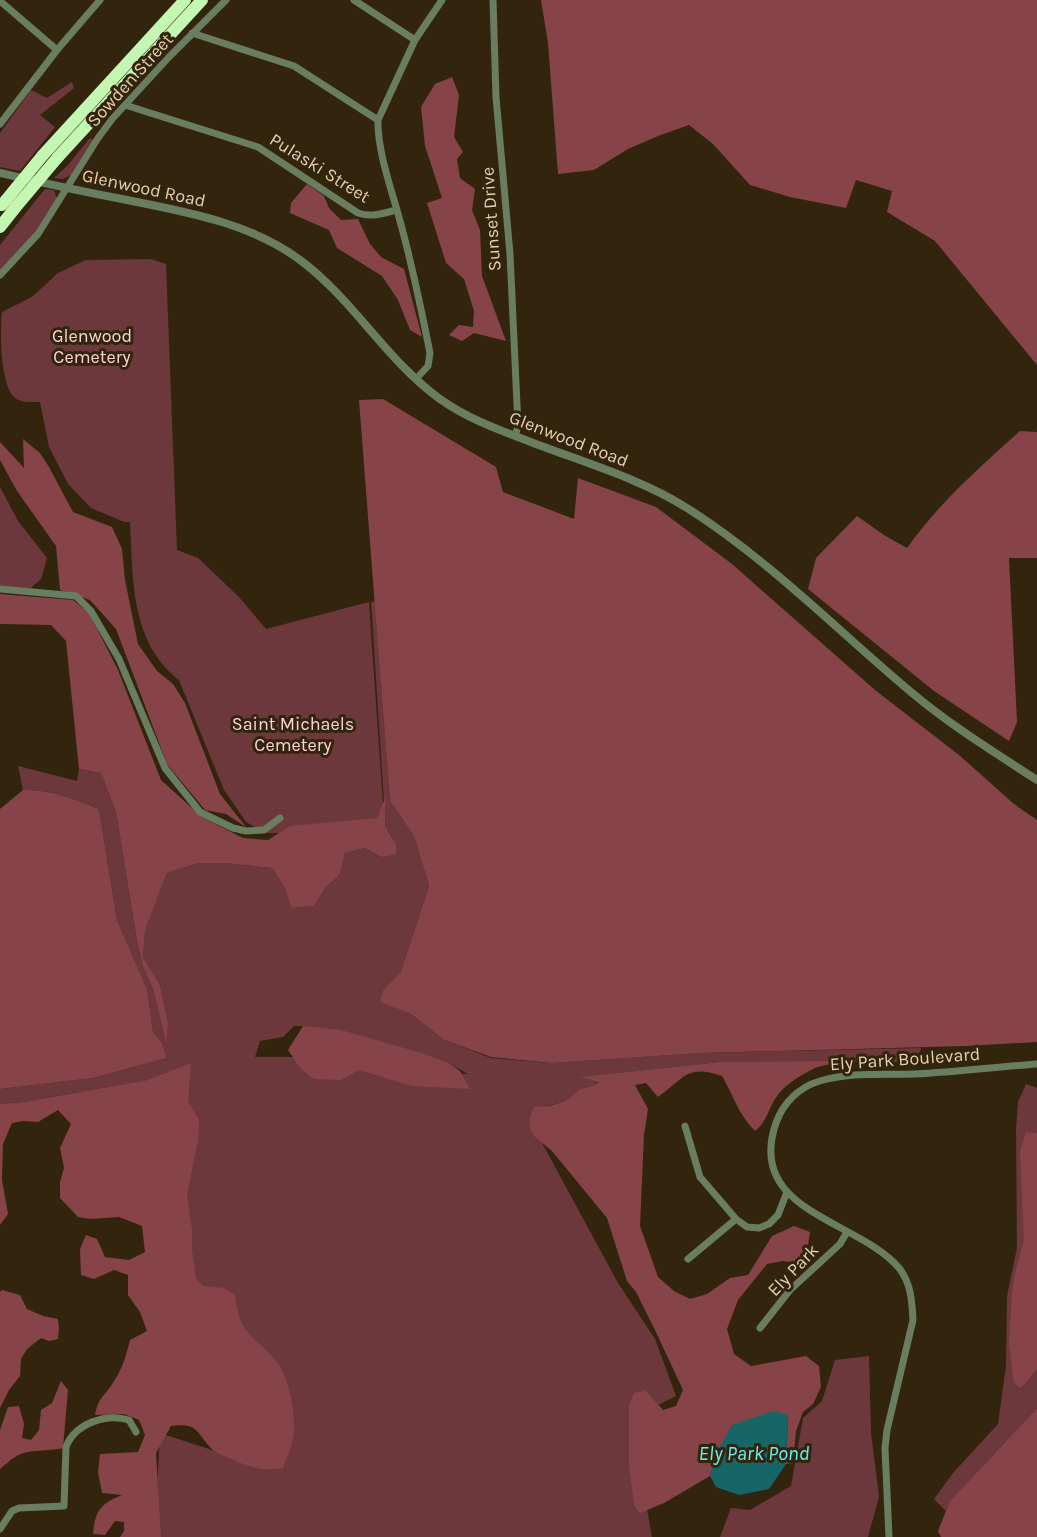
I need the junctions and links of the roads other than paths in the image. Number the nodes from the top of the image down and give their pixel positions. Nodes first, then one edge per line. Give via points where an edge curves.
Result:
1 (100, 0) edge
2 (185, 0) edge
3 (202, 0) edge
4 (226, 0) edge
5 (354, 0) edge
6 (442, 0) edge
7 (493, 0) edge
8 (0, 1) edge
9 (192, 33) junction
10 (415, 40) junction
11 (57, 50) junction
12 (125, 105) junction
13 (378, 120) junction
14 (0, 124) edge
15 (0, 173) edge
16 (67, 188) junction
17 (1, 206) edge
18 (397, 210) junction
19 (0, 227) edge
20 (0, 275) edge
21 (416, 379) junction
22 (515, 436) junction
23 (0, 589) edge
24 (1037, 780) edge
25 (280, 818) dead end
26 (1037, 1064) edge
27 (685, 1126) dead end
28 (787, 1192) junction
29 (736, 1219) junction
30 (847, 1232) junction
31 (688, 1259) dead end
32 (760, 1328) dead end
33 (136, 1432) dead end
34 (0, 1529) edge
35 (889, 1537) edge

1 - 11 street
2 - 17 highway, bridge
3 - 19 highway, bridge
4 - 9 street, Sowden Street
5 - 10 street
6 - 10 street
7 - 22 street, Sunset Drive via 496,97 510,254 518,426
8 - 11 street
9 - 12 street, Sowden Street
9 - 13 street via 294,66
10 - 13 street
11 - 14 street
12 - 16 street, Sowden Street via 98,138
12 - 18 street, Pulaski Street via 258,147 358,213 375,216
13 - 18 street
15 - 16 street, Glenwood Road
16 - 20 street, Sowden Street via 38,234
16 - 21 street, Glenwood Road via 222,222 281,248 324,280
18 - 21 street via 430,353 428,366
21 - 22 street, Glenwood Road via 459,411
22 - 24 street, Glenwood Road via 675,500 718,528 941,717
23 - 25 street via 76,596 92,611 119,659 165,768 200,812 246,831 264,830
26 - 28 street, Ely Park Boulevard via 841,1076 806,1086 787,1102 772,1138 774,1168
27 - 29 street via 700,1177
28 - 29 street via 770,1224 747,1227
28 - 30 street, Ely Park Boulevard via 805,1209
29 - 31 street
30 - 32 street, Ely Park via 840,1244 790,1290
30 - 35 street, Ely Park Boulevard via 888,1257 905,1278 912,1302 913,1320 885,1448
33 - 34 street via 129,1420 118,1416 78,1430 66,1447 64,1506 20,1508 12,1511

